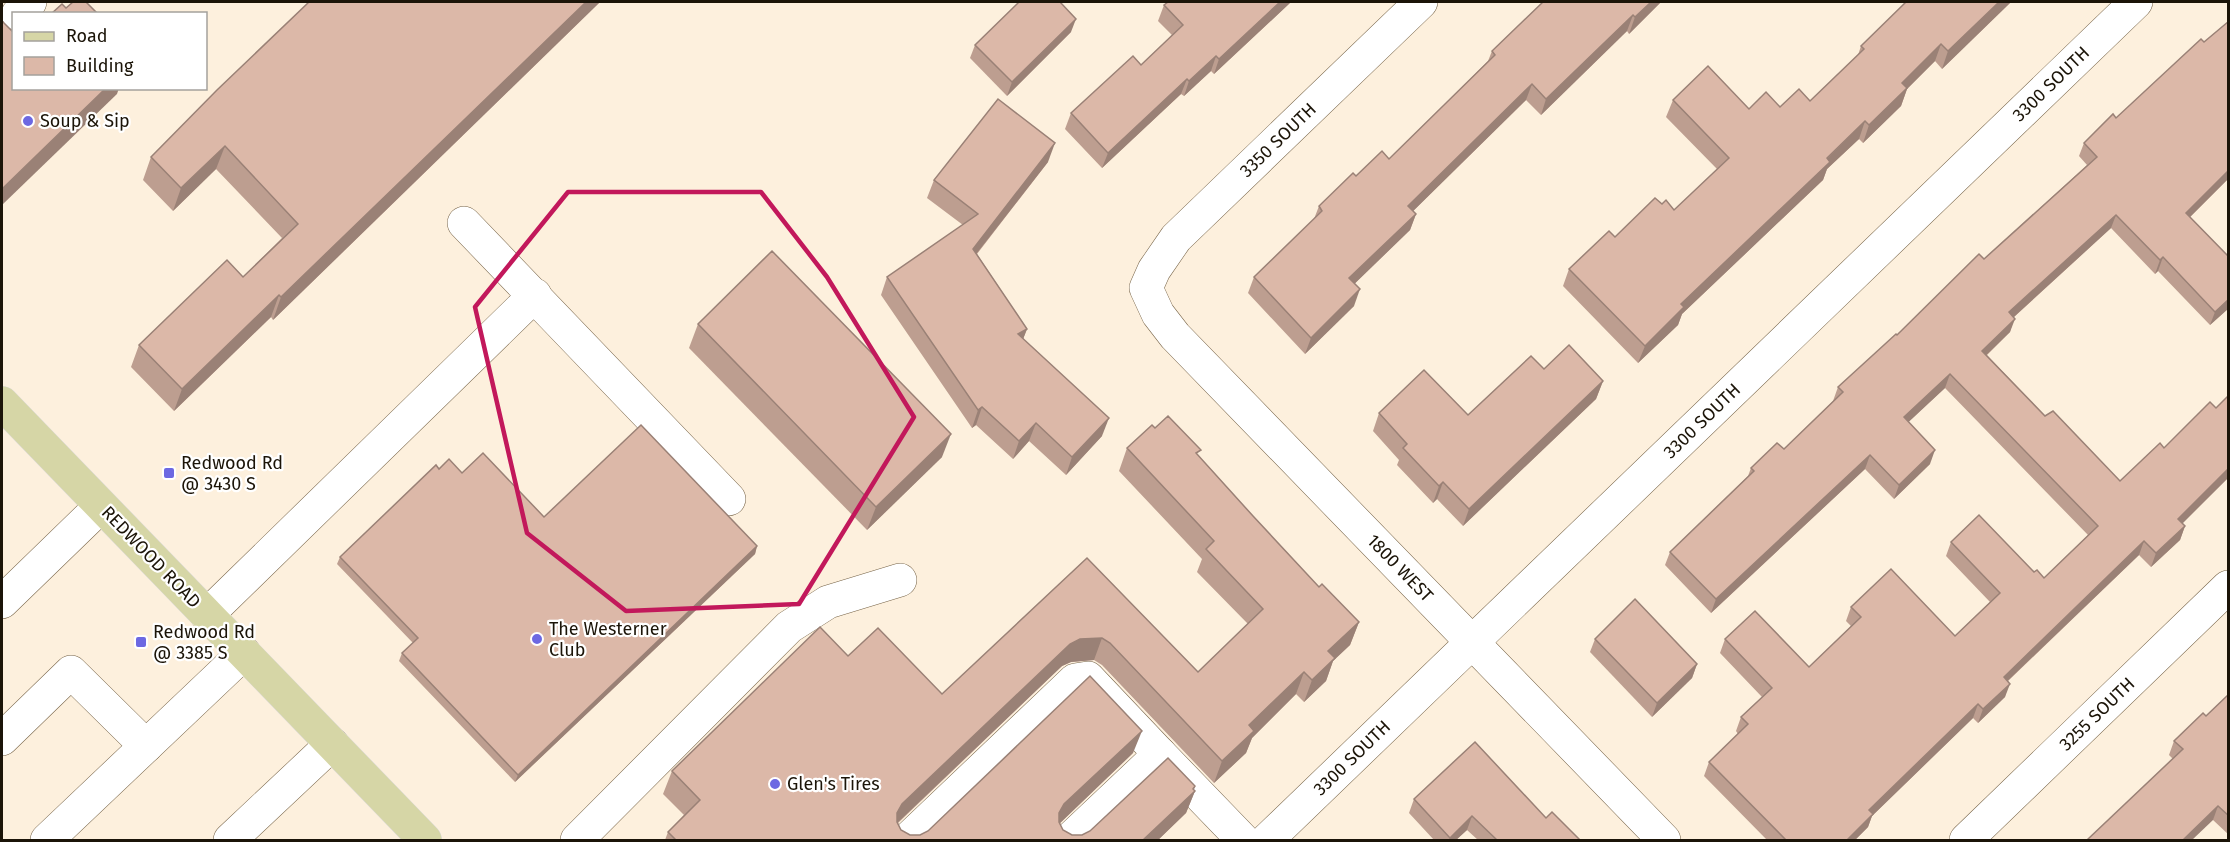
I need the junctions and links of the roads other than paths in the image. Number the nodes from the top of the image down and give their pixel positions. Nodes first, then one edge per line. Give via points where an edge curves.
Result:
1 (1421, 2) edge
2 (2136, 2) edge
3 (464, 223) dead end
4 (1146, 288) joint
5 (535, 295) junction
6 (2, 403) edge
7 (729, 499) dead end
8 (101, 506) junction
9 (900, 580) dead end
10 (2229, 588) edge
11 (2, 602) edge
12 (207, 615) junction
13 (1472, 643) junction
14 (244, 653) junction
15 (2, 739) edge
16 (332, 744) junction
17 (146, 747) junction
18 (1160, 754) junction
19 (47, 840) edge
20 (230, 840) edge
21 (425, 840) edge
22 (577, 840) edge
23 (907, 840) edge
24 (1069, 840) edge
25 (1243, 840) edge
26 (1267, 840) edge
27 (1664, 840) edge
28 (1966, 840) edge

1 - 4 street, 3350 SOUTH via 1176,238
2 - 13 street, 3300 SOUTH
3 - 5 street
4 - 13 street, 1800 WEST via 1175,336
5 - 7 street
5 - 12 street
6 - 8 main road, REDWOOD ROAD
8 - 11 street
8 - 12 main road, REDWOOD ROAD
9 - 22 street via 828,602 789,627
10 - 28 street, 3255 SOUTH
12 - 14 main road, REDWOOD ROAD
13 - 26 street, 3300 SOUTH
13 - 27 street, 1800 WEST
14 - 16 main road, REDWOOD ROAD
14 - 17 street
15 - 17 street via 71,672
16 - 20 street
16 - 21 main road, REDWOOD ROAD
17 - 19 street
18 - 23 street via 1088,678 1076,680
18 - 24 street
18 - 25 street

